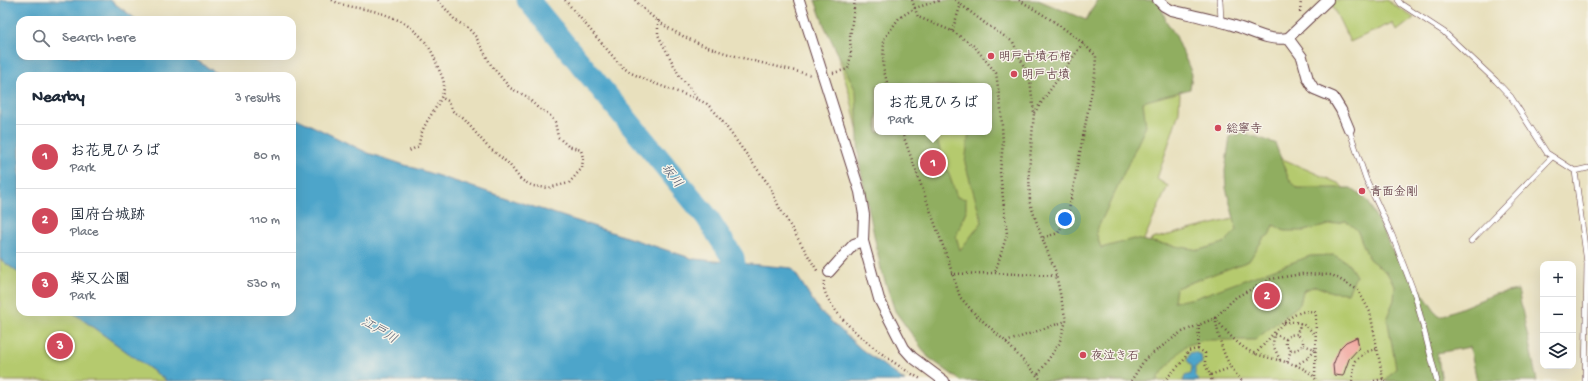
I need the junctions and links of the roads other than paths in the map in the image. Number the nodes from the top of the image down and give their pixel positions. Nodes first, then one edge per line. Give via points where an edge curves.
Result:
1 (799, 0) edge
2 (1158, 0) edge
3 (1220, 0) edge
4 (1328, 0) edge
5 (1398, 0) edge
6 (1221, 22) junction
7 (1288, 38) junction
8 (1349, 129) joint
9 (1552, 158) junction
10 (1588, 168) edge
11 (1575, 171) junction
12 (1471, 240) dead end
13 (863, 241) junction
14 (827, 275) road end
15 (944, 381) edge
16 (1437, 381) edge
17 (1585, 381) edge

1 - 13 street via 860,192 864,215
2 - 6 street via 1171,10
3 - 6 lane
4 - 7 street
5 - 9 lane via 1444,32 1496,81 1511,97 1539,143
6 - 7 street via 1270,39
7 - 8 street via 1302,57 1308,80 1314,89 1333,97
8 - 16 lane via 1366,179 1392,235 1415,295
9 - 11 lane
9 - 12 lane
10 - 11 lane
11 - 17 lane via 1587,263
13 - 14 street via 854,244
13 - 15 street via 879,299 898,338 912,357

